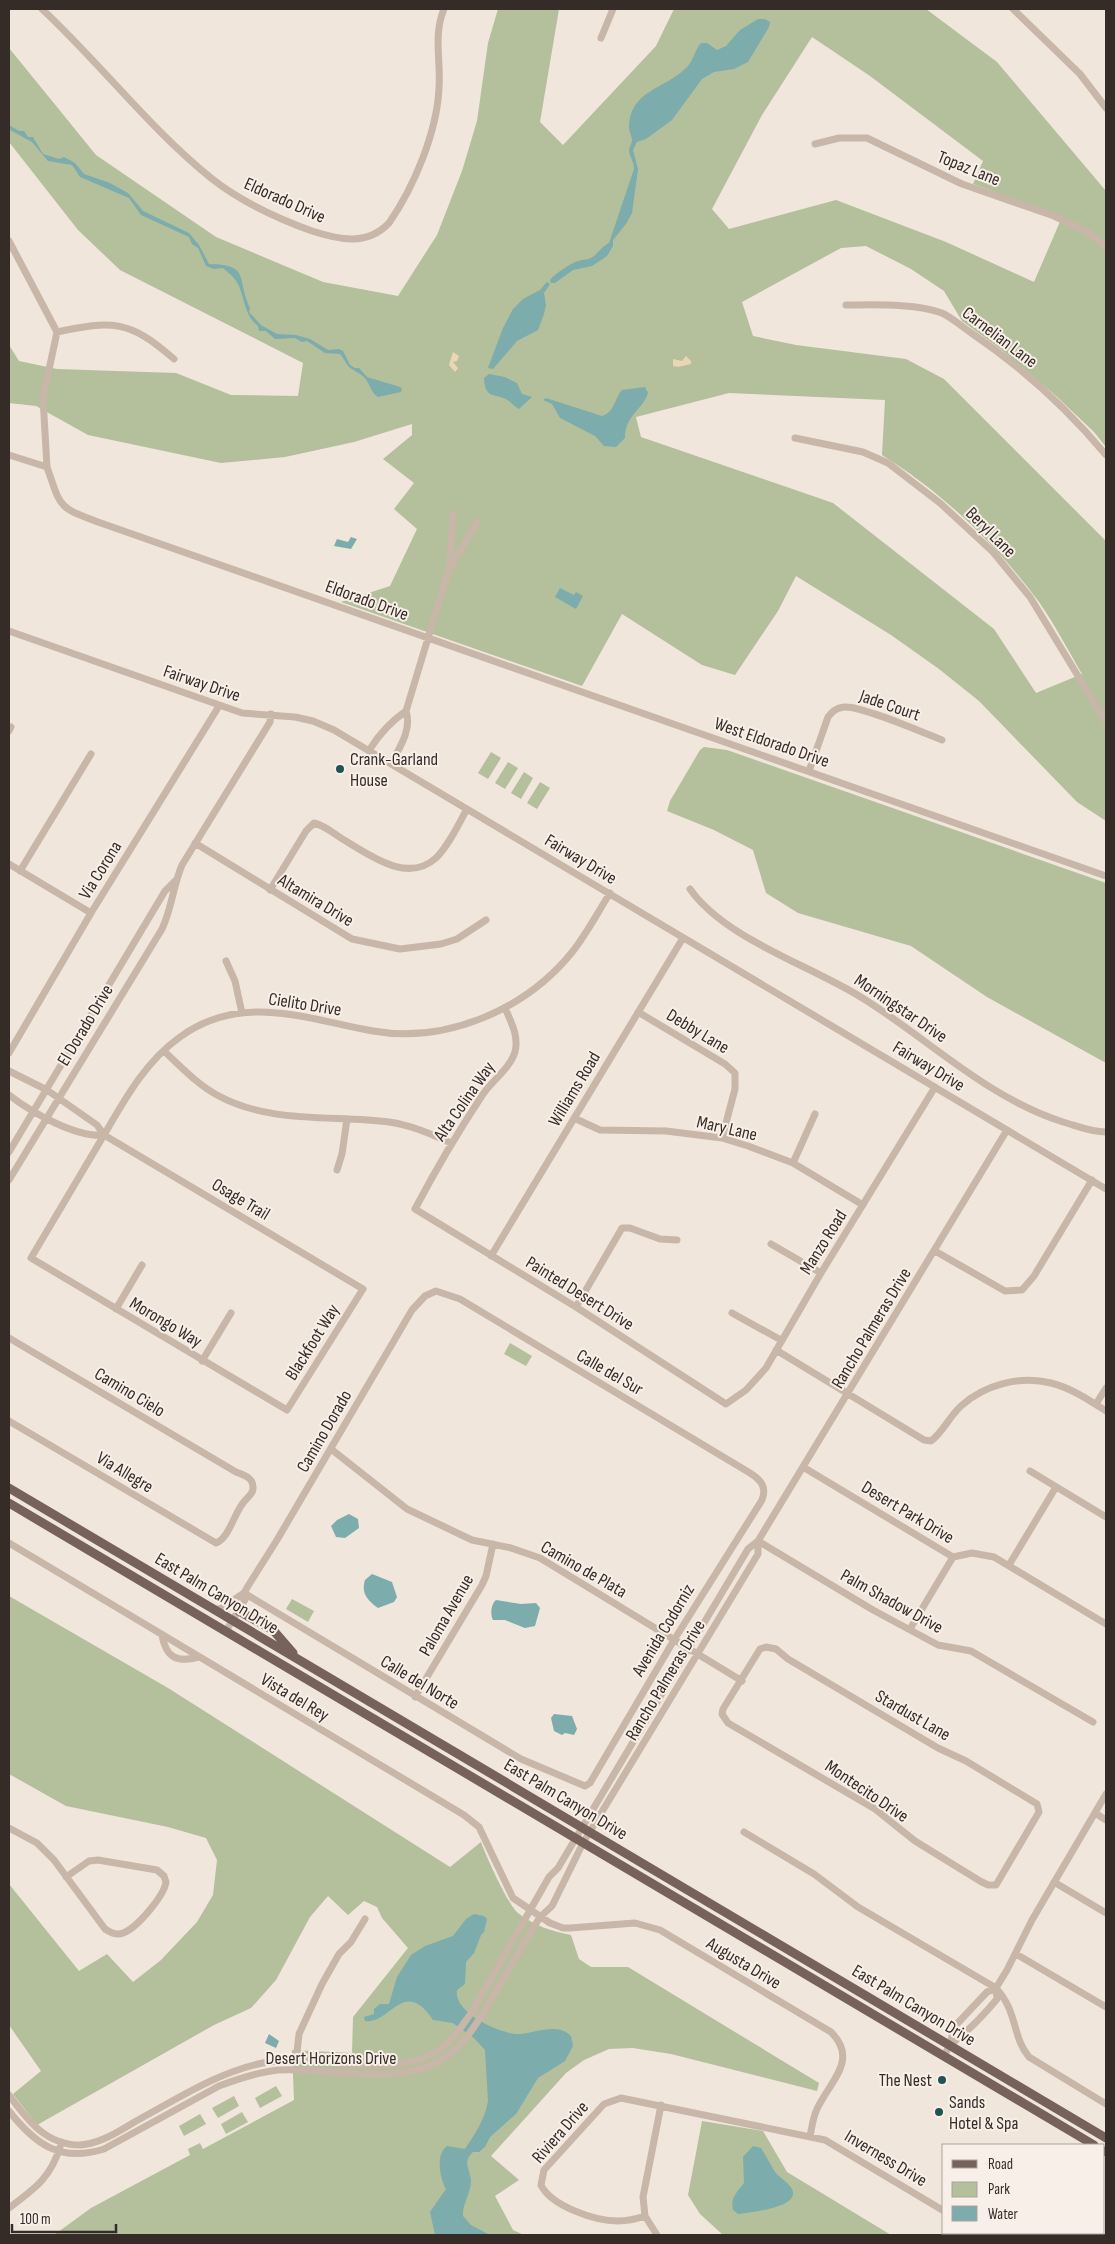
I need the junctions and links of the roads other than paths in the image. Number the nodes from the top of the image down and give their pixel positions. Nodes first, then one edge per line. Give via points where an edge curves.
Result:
1 (42, 9) edge
2 (444, 9) edge
3 (614, 9) edge
4 (1013, 9) edge
5 (601, 38) dead end
6 (1106, 108) edge
7 (815, 144) dead end
8 (9, 241) edge
9 (1106, 247) edge
10 (846, 305) dead end
11 (57, 332) junction
12 (174, 359) dead end
13 (795, 438) dead end
14 (9, 455) edge
15 (1106, 455) edge
16 (47, 467) junction
17 (453, 514) dead end
18 (477, 522) dead end
19 (448, 572) junction
20 (9, 631) edge
21 (428, 638) junction
22 (219, 706) junction
23 (406, 711) junction
24 (272, 714) junction
25 (1106, 722) edge
26 (942, 740) dead end
27 (370, 749) junction
28 (91, 754) dead end
29 (392, 762) junction
30 (810, 771) junction
31 (467, 809) junction
32 (195, 843) junction
33 (9, 864) edge
34 (20, 871) junction
35 (1106, 876) edge
36 (175, 881) junction
37 (690, 889) dead end
38 (270, 890) junction
39 (610, 893) junction
40 (91, 913) junction
41 (486, 920) dead end
42 (683, 938) junction
43 (226, 961) dead end
44 (505, 1008) junction
45 (638, 1012) junction
46 (242, 1013) junction
47 (164, 1051) junction
48 (9, 1053) edge
49 (9, 1071) edge
50 (936, 1087) junction
51 (47, 1090) junction
52 (9, 1095) edge
53 (58, 1098) junction
54 (33, 1112) junction
55 (815, 1114) dead end
56 (46, 1118) junction
57 (574, 1118) junction
58 (347, 1119) junction
59 (1007, 1130) junction
60 (1106, 1132) edge
61 (104, 1135) junction
62 (722, 1138) junction
63 (451, 1143) junction
64 (9, 1152) edge
65 (793, 1163) junction
66 (337, 1170) dead end
67 (9, 1180) edge
68 (1092, 1180) junction
69 (1106, 1189) edge
70 (863, 1205) junction
71 (415, 1209) joint
72 (677, 1240) dead end
73 (771, 1244) dead end
74 (934, 1251) junction
75 (491, 1256) junction
76 (31, 1258) joint
77 (142, 1265) dead end
78 (821, 1273) junction
79 (362, 1289) joint
80 (436, 1291) joint
81 (576, 1307) junction
82 (116, 1310) junction
83 (732, 1313) dead end
84 (231, 1314) dead end
85 (9, 1338) edge
86 (781, 1340) junction
87 (776, 1350) junction
88 (202, 1361) junction
89 (1106, 1388) edge
90 (848, 1394) junction
91 (726, 1404) joint
92 (1096, 1404) junction
93 (287, 1410) joint
94 (1106, 1410) edge
95 (9, 1421) edge
96 (331, 1449) junction
97 (803, 1467) junction
98 (1030, 1471) dead end
99 (764, 1487) joint
100 (1056, 1487) junction
101 (9, 1488) edge
102 (9, 1503) edge
103 (1106, 1517) edge
104 (224, 1537) joint
105 (758, 1541) junction
106 (9, 1542) edge
107 (493, 1544) junction
108 (953, 1557) junction
109 (1008, 1565) junction
110 (244, 1593) junction
111 (214, 1610) junction
112 (239, 1611) junction
113 (233, 1621) junction
114 (1106, 1624) edge
115 (910, 1630) junction
116 (226, 1631) junction
117 (162, 1635) junction
118 (674, 1640) junction
119 (689, 1648) junction
120 (698, 1654) junction
121 (199, 1657) junction
122 (300, 1661) junction
123 (742, 1681) junction
124 (415, 1698) junction
125 (1093, 1722) dead end
126 (585, 1786) joint
127 (1106, 1794) edge
128 (1095, 1813) junction
129 (1106, 1820) edge
130 (581, 1827) junction
131 (9, 1828) edge
132 (590, 1832) junction
133 (744, 1832) dead end
134 (574, 1838) junction
135 (583, 1843) junction
136 (1016, 1849) joint
137 (66, 1878) junction
138 (1054, 1882) junction
139 (530, 1911) junction
140 (1106, 1913) edge
141 (540, 1917) junction
142 (365, 1919) dead end
143 (1016, 1954) junction
144 (996, 1988) junction
145 (1106, 2007) edge
146 (950, 2045) junction
147 (944, 2056) junction
148 (296, 2061) junction
149 (9, 2095) edge
150 (1106, 2104) edge
151 (661, 2105) junction
152 (9, 2111) edge
153 (810, 2136) junction
154 (1106, 2138) edge
155 (62, 2142) junction
156 (1092, 2144) edge
157 (59, 2151) junction
158 (9, 2208) edge
159 (942, 2210) edge
160 (645, 2216) junction
161 (657, 2235) edge

1 - 2 street, Eldorado Drive via 171,142 212,179 245,201 284,220 333,238 350,240 372,236 389,223 421,161 437,114 437,41
3 - 5 street
4 - 6 street via 1080,74
7 - 9 street, Topaz Lane via 839,138 867,138 962,184 1054,216 1089,233
8 - 11 street
10 - 15 street, Carnelian Lane via 903,306 942,313 1016,366 1084,429
11 - 12 street via 93,324 130,328
11 - 16 street, Eldorado Drive via 43,398
13 - 25 street, Beryl Lane via 863,452 888,463 940,503 993,552 1030,598
14 - 16 street
16 - 21 street, Eldorado Drive via 58,501 69,511
17 - 19 street
18 - 19 street
19 - 21 street
20 - 22 street, Fairway Drive
21 - 23 street
21 - 30 street, West Eldorado Drive
22 - 24 street, Fairway Drive via 242,713
22 - 40 street, Via Corona
23 - 27 street via 382,730
23 - 29 street via 408,718 403,742
24 - 27 street, Fairway Drive via 313,721
24 - 32 street, El Dorado Drive
26 - 30 street, Jade Court via 845,706 834,709 828,717
27 - 29 street, Fairway Drive
28 - 34 street
29 - 31 street, Fairway Drive
30 - 35 street, West Eldorado Drive
31 - 38 street via 435,858 411,868 385,864 314,823
31 - 39 street, Fairway Drive
32 - 36 street, El Dorado Drive
32 - 38 street, Altamira Drive
33 - 34 street
34 - 40 street
36 - 51 street, El Dorado Drive via 165,891
36 - 53 street, El Dorado Drive via 162,929
37 - 60 street, Morningstar Drive via 702,906 741,934 864,999 999,1094 1036,1113 1095,1132
38 - 41 street, Altamira Drive via 352,939 400,949 457,939
39 - 42 street, Fairway Drive
39 - 44 street, Cielito Drive via 574,950 546,979
40 - 48 street, Via Corona
42 - 45 street, Williams Road
42 - 50 street, Fairway Drive
43 - 46 street via 236,981
44 - 46 street, Cielito Drive via 452,1028 406,1034 375,1031 296,1014
44 - 63 street, Alta Colina Way via 516,1032 515,1051
45 - 57 street, Williams Road
45 - 62 street, Debby Lane via 735,1072 735,1089
46 - 47 street, Cielito Drive via 191,1030
47 - 58 street via 201,1086 252,1111
47 - 61 street, Cielito Drive via 138,1080
49 - 51 street, Osage Trail
50 - 59 street, Fairway Drive
50 - 70 street, Manzo Road
51 - 53 street, Osage Trail
51 - 54 street, El Dorado Drive
52 - 54 street, Osage Trail
53 - 56 street, El Dorado Drive
53 - 61 street, Osage Trail via 97,1125
54 - 56 street, Osage Trail
54 - 64 street, El Dorado Drive
55 - 65 street
56 - 61 street, Osage Trail via 95,1136
56 - 67 street, El Dorado Drive
57 - 62 street, Mary Lane via 605,1131 666,1131
57 - 75 street, Williams Road
58 - 63 street via 391,1122 423,1130
58 - 66 street
59 - 68 street, Fairway Drive
59 - 74 street, Rancho Palmeras Drive
61 - 76 street, Cielito Drive
61 - 79 street, Osage Trail
62 - 65 street, Mary Lane
63 - 71 street, Alta Colina Way
65 - 70 street, Mary Lane
68 - 69 street, Fairway Drive
68 - 74 street via 1034,1276 1022,1290 1005,1291
70 - 78 street, Manzo Road
71 - 75 street, Painted Desert Drive
72 - 81 street via 660,1239 622,1228
73 - 78 street
74 - 90 street, Rancho Palmeras Drive
75 - 81 street, Painted Desert Drive
76 - 82 street, Morongo Way
77 - 82 street
78 - 86 street, Manzo Road
79 - 93 street, Blackfoot Way
80 - 96 street, Camino Dorado via 425,1296 412,1310
80 - 99 street, Calle del Sur via 460,1299 686,1434 759,1479
81 - 91 street, Painted Desert Drive
82 - 88 street, Morongo Way
83 - 86 street
84 - 88 street
85 - 104 street, Camino Cielo via 247,1477 253,1488
86 - 87 street, Manzo Road
87 - 90 street
87 - 91 street, Manzo Road via 766,1368 746,1390
88 - 93 street, Morongo Way
89 - 92 street
90 - 92 street via 924,1440 931,1441 974,1395 1010,1382 1051,1383
90 - 97 street, Rancho Palmeras Drive
92 - 94 street
95 - 104 street, Via Allegre via 211,1541 216,1543
96 - 107 street, Camino de Plata via 407,1509 472,1540
96 - 110 street, Camino Dorado
97 - 105 street, Rancho Palmeras Drive
97 - 108 street, Desert Park Drive
98 - 100 street
99 - 118 street, Avenida Codorniz via 762,1500
100 - 103 street
100 - 109 street
101 - 111 main road, East Palm Canyon Drive
102 - 116 main road, East Palm Canyon Drive
105 - 115 street, Palm Shadow Drive
105 - 119 street, Rancho Palmeras Drive via 748,1549
105 - 120 street, Rancho Palmeras Drive via 758,1554
106 - 117 street, Vista del Rey
107 - 118 street, Camino de Plata via 540,1558
107 - 124 street, Paloma Avenue via 482,1585
108 - 109 street, Desert Park Drive via 972,1553 994,1557
108 - 115 street
109 - 114 street, Desert Park Drive
110 - 111 street, Camino Dorado
110 - 112 street, Camino Dorado via 246,1598
110 - 124 street, Calle del Norte
111 - 113 main road, East Palm Canyon Drive
112 - 113 street, Camino Dorado
112 - 122 main road via 273,1630
113 - 116 street, Camino Dorado
113 - 122 main road, East Palm Canyon Drive
115 - 125 street, Palm Shadow Drive via 938,1645 971,1651
116 - 134 main road, East Palm Canyon Drive
117 - 121 street, Vista del Rey
117 - 121 street via 165,1648 172,1656 182,1660
118 - 119 street, Camino de Plata
118 - 126 street, Avenida Codorniz via 590,1783
119 - 120 street, Camino de Plata
119 - 130 street, Rancho Palmeras Drive
120 - 123 street, Camino de Plata
120 - 132 street, Rancho Palmeras Drive
121 - 139 street, Vista del Rey via 464,1815 479,1827 513,1898
122 - 130 main road, East Palm Canyon Drive
123 - 136 street, Montecito Drive via 723,1709 722,1714 728,1723 875,1809 915,1841 980,1881 996,1885
123 - 136 street, Stardust Lane via 760,1649 771,1647 938,1748 1034,1800 1039,1812
124 - 126 street, Calle del Norte via 520,1759
127 - 128 street
128 - 129 street
128 - 138 street
130 - 132 main road, East Palm Canyon Drive
130 - 134 street, Desert Horizons Drive
131 - 137 street via 38,1843
132 - 135 street, Desert Horizons Drive
132 - 146 main road, East Palm Canyon Drive
133 - 144 street via 814,1874 858,1907
134 - 135 main road, East Palm Canyon Drive
134 - 139 street, Desert Horizons Drive
135 - 141 street, Desert Horizons Drive via 559,1894
135 - 147 main road, East Palm Canyon Drive
137 - 137 street via 105,1929 114,1934 123,1934 138,1921 162,1893 166,1882 162,1873 156,1870 98,1860 89,1861
138 - 140 street
138 - 143 street
139 - 141 street, Augusta Drive
139 - 148 street, Desert Horizons Drive via 472,2012 443,2047 409,2062
141 - 153 street, Augusta Drive via 563,1928 625,1922 660,1930 830,2032 843,2050 842,2064 817,2109
141 - 157 street, Desert Horizons Drive via 480,2018 465,2040 444,2058 410,2072 279,2070 240,2078 219,2086 104,2149 86,2154
142 - 148 street via 322,1984 299,2034
143 - 144 street
143 - 145 street
144 - 146 street via 987,1992 954,2027
144 - 146 street via 997,1999 967,2032
144 - 150 street via 1009,2005 1029,2057
146 - 147 street
146 - 154 main road, East Palm Canyon Drive
147 - 156 main road, East Palm Canyon Drive
148 - 155 street, Desert Horizons Drive via 260,2063 240,2069 196,2088 103,2139 81,2145
149 - 155 street, Desert Horizons Drive via 37,2130
151 - 153 street, Riviera Drive
151 - 160 street via 644,2192
151 - 160 street, Riviera Drive via 621,2098 604,2104 544,2170 541,2179 548,2194 581,2213 618,2221
152 - 157 street, Desert Horizons Drive via 35,2140
153 - 159 street, Inverness Drive via 833,2143
155 - 157 street
157 - 158 street via 45,2179
160 - 161 street

